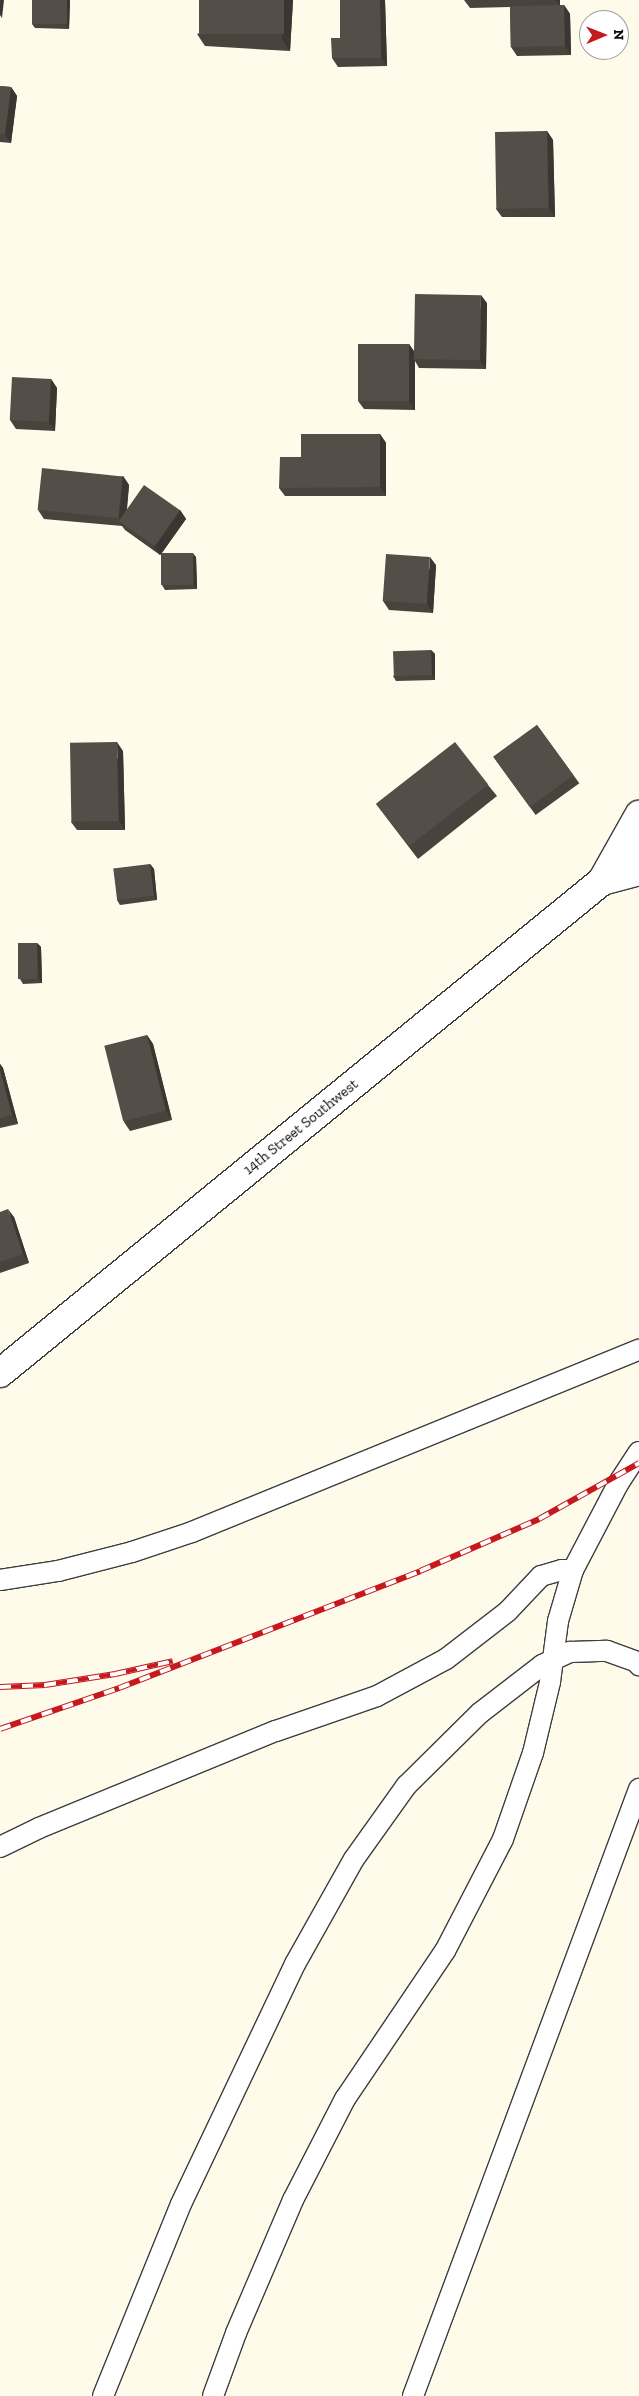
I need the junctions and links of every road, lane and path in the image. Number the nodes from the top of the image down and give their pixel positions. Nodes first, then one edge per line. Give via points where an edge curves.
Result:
1 (639, 815) edge
2 (639, 850) edge
3 (639, 871) edge
4 (602, 881) junction
5 (639, 1350) edge
6 (0, 1374) edge
7 (639, 1452) edge
8 (573, 1570) junction
9 (0, 1580) edge
10 (553, 1660) junction
11 (639, 1665) edge
12 (639, 1789) edge
13 (0, 1847) edge
14 (103, 2396) edge
15 (213, 2396) edge
16 (413, 2396) edge

1 - 4 street
2 - 4 lane
3 - 4 street
4 - 6 street, 14th Street Southwest
5 - 9 lane via 192,1532 58,1571
7 - 8 lane via 618,1484
8 - 10 lane via 558,1621
8 - 13 lane via 541,1576 508,1611 446,1659 377,1696 276,1731
10 - 11 lane via 570,1652 607,1651
10 - 14 lane via 511,1687 480,1713 406,1786 354,1858 295,1964 181,2204
10 - 15 lane via 532,1753 503,1839 445,1951 345,2098 293,2200 236,2333
12 - 16 lane

